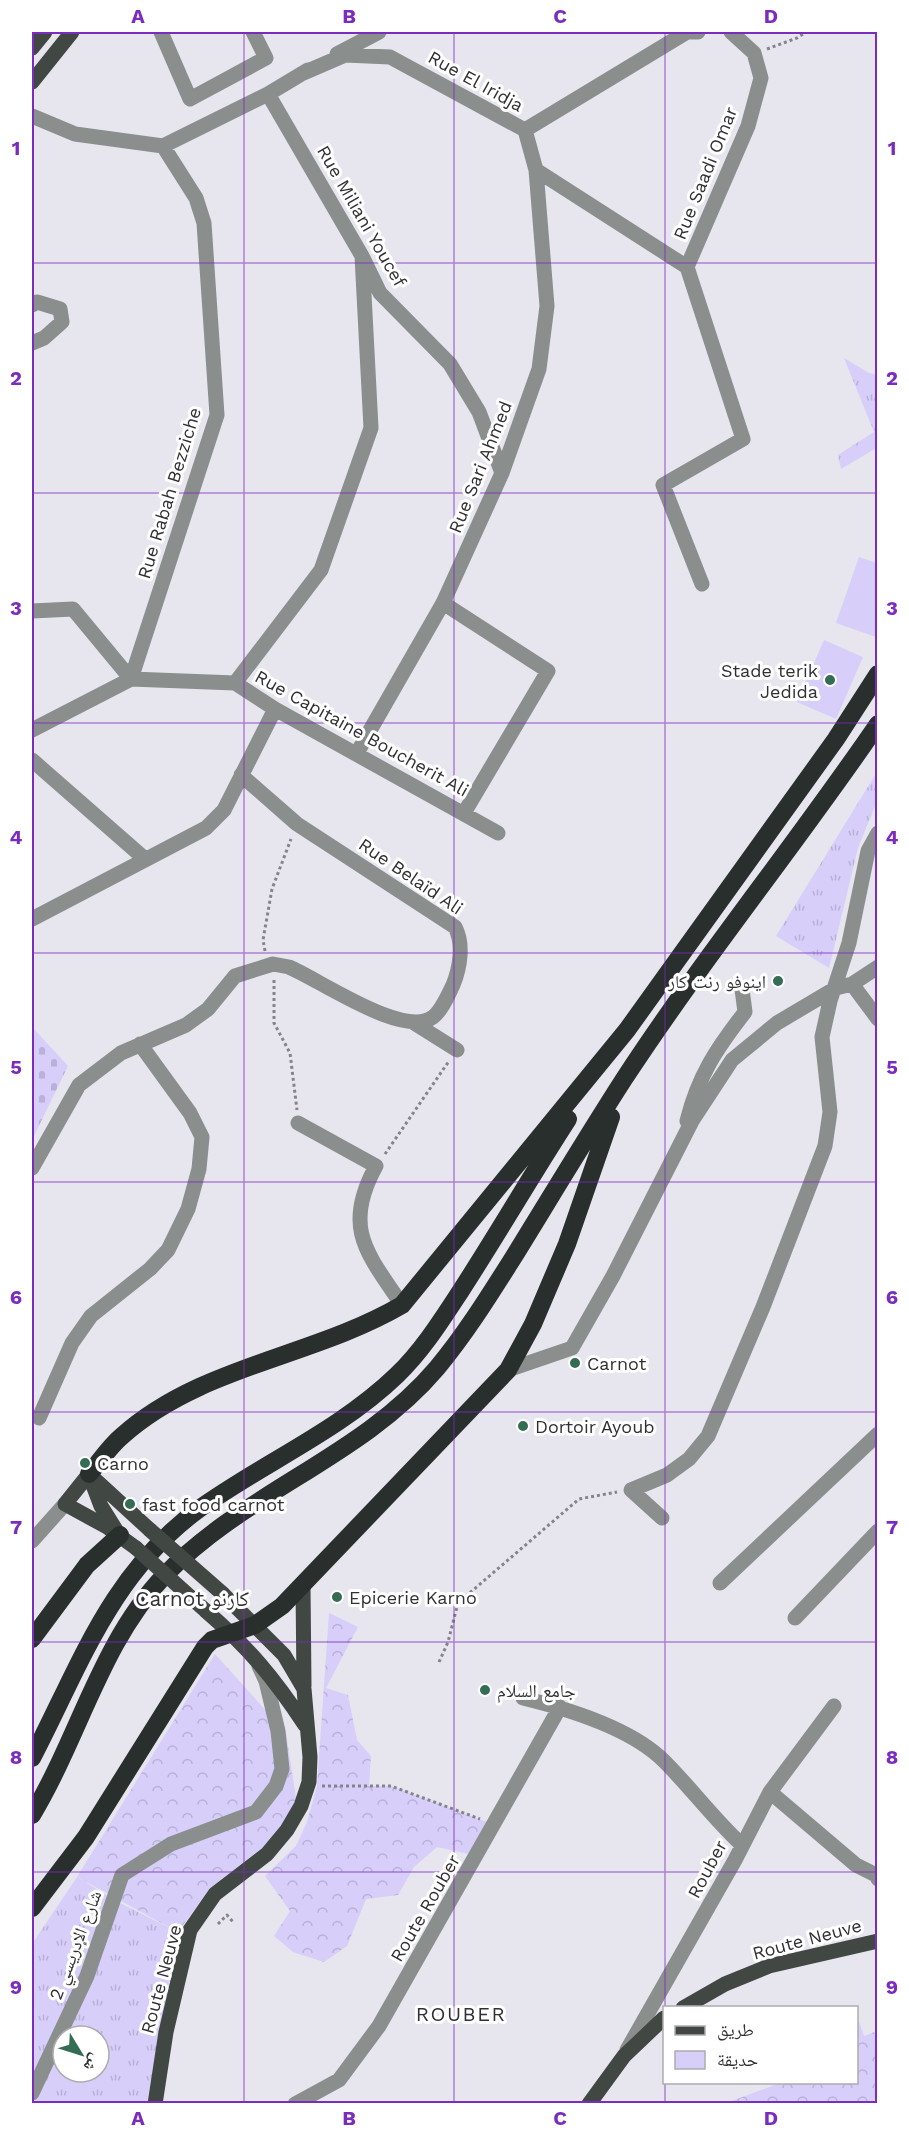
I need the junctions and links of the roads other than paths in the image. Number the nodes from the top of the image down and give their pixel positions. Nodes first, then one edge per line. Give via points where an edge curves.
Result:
1 (45, 32) edge
2 (72, 32) edge
3 (161, 32) edge
4 (253, 32) edge
5 (379, 32) edge
6 (698, 32) edge
7 (731, 32) edge
8 (32, 48) edge
9 (301, 74) junction
10 (32, 82) edge
11 (268, 94) junction
12 (32, 116) edge
13 (525, 130) junction
14 (164, 146) junction
15 (536, 170) junction
16 (362, 256) junction
17 (687, 267) junction
18 (32, 305) edge
19 (32, 344) edge
20 (502, 473) junction
21 (702, 584) dead end
22 (443, 603) junction
23 (32, 611) edge
24 (878, 674) edge
25 (131, 679) junction
26 (235, 683) junction
27 (275, 709) junction
28 (877, 726) edge
29 (32, 730) edge
30 (357, 753) junction
31 (32, 760) edge
32 (242, 775) junction
33 (464, 813) junction
34 (498, 833) dead end
35 (878, 833) edge
36 (145, 859) junction
37 (32, 919) edge
38 (875, 971) edge
39 (852, 984) junction
40 (836, 988) junction
41 (742, 989) dead end
42 (878, 1019) edge
43 (663, 1021) junction
44 (414, 1023) junction
45 (627, 1030) junction
46 (140, 1044) junction
47 (457, 1050) road end
48 (298, 1123) dead end
49 (682, 1142) junction
50 (32, 1168) edge
51 (402, 1305) junction
52 (508, 1370) junction
53 (39, 1418) dead end
54 (878, 1434) edge
55 (89, 1474) junction
56 (65, 1504) junction
57 (662, 1518) dead end
58 (144, 1525) junction
59 (878, 1530) edge
60 (120, 1535) junction
61 (32, 1541) edge
62 (720, 1583) dead end
63 (303, 1586) junction
64 (226, 1597) junction
65 (210, 1614) junction
66 (795, 1618) dead end
67 (255, 1625) junction
68 (234, 1634) junction
69 (32, 1639) edge
70 (255, 1655) junction
71 (304, 1689) junction
72 (523, 1698) dead end
73 (834, 1706) dead end
74 (560, 1707) junction
75 (307, 1727) junction
76 (32, 1758) edge
77 (770, 1792) junction
78 (32, 1815) edge
79 (742, 1845) junction
80 (878, 1879) edge
81 (32, 1908) edge
82 (877, 1939) edge
83 (685, 2006) edge
84 (663, 2019) edge
85 (624, 2056) junction
86 (32, 2093) edge
87 (155, 2103) edge
88 (295, 2103) edge
89 (590, 2103) edge

1 - 8 main road
2 - 10 main road
3 - 4 street via 190,99 266,58
5 - 9 street
6 - 13 street via 687,32
7 - 17 street, Rue Saadi Omar via 754,54 761,78 748,126
9 - 11 street
9 - 13 street, Rue El Iridja via 345,55 390,57
11 - 14 street
11 - 16 street, Rue Miliani Youcef
12 - 14 street via 75,134
13 - 15 street, Rue El Iridja
14 - 25 street, Rue Rabah Bezziche via 196,198 204,223 217,415
15 - 17 street
15 - 20 street, Rue Sari Ahmed via 548,306 539,369
16 - 20 street, Rue Miliani Youcef via 380,293 450,364 479,412
16 - 26 street via 371,428 321,570
17 - 21 street via 743,439 663,485
18 - 19 street via 38,302 60,309 62,322
20 - 22 street, Rue Sari Ahmed
22 - 30 street, Rue Sari Ahmed
22 - 33 street via 548,671
23 - 25 street via 73,609
24 - 45 highway via 836,739
25 - 26 street, Rue Capitaine Boucherit Ali
25 - 29 street
26 - 27 street, Rue Capitaine Boucherit Ali
27 - 30 street, Rue Capitaine Boucherit Ali
27 - 32 street
28 - 43 highway
30 - 33 street, Rue Capitaine Boucherit Ali
31 - 36 street
32 - 36 street via 224,810 206,828
32 - 44 street, Rue Belaïd Ali via 297,824 455,927 460,937 455,979 433,1017
33 - 34 street, Rue Capitaine Boucherit Ali
35 - 40 street via 868,851
36 - 37 street
38 - 39 street
39 - 40 street
39 - 42 street
40 - 49 street via 777,1023 732,1060 699,1108
40 - 57 street via 822,1037 830,1112 825,1146 708,1436 689,1459 667,1475 631,1490
41 - 49 street via 745,1012 716,1049 694,1092
43 - 52 highway via 609,1120 567,1244 533,1324
43 - 78 highway via 486,1301 434,1371 381,1421 207,1536 144,1599 119,1637 56,1773
44 - 46 street via 389,1018 314,978 273,964 235,976 208,1009 186,1025
44 - 47 street
45 - 51 highway
45 - 76 highway via 416,1354 363,1405 198,1510 147,1556 103,1615
46 - 50 street via 121,1053 79,1085
46 - 53 street via 202,1137 199,1169 188,1209 168,1250 91,1316 72,1343
48 - 51 street via 376,1166 360,1201 359,1229 368,1256
49 - 52 street via 572,1348
51 - 55 highway via 351,1332 181,1395 121,1437
52 - 63 highway
54 - 62 street
55 - 56 main road
55 - 58 main road
55 - 60 main road via 101,1506
56 - 60 main road
56 - 61 street
58 - 60 main road
58 - 64 main road, bridge
59 - 66 street
60 - 65 main road, bridge
60 - 69 highway via 87,1565
63 - 67 highway
63 - 71 main road, Route Neuve
64 - 65 main road
64 - 67 main road
65 - 68 main road
67 - 68 highway
67 - 71 main road via 284,1655
68 - 70 main road
68 - 81 highway via 212,1640 205,1647 86,1838
70 - 75 main road
70 - 86 street, شارع الإدريسي 2 via 278,1731 282,1769 276,1786 256,1812 171,1844 122,1875 87,1976
71 - 75 main road, Route Neuve
72 - 74 street
73 - 77 street, Rouber
74 - 79 street via 639,1741 663,1760
74 - 88 street, Route Rouber via 379,2026 339,2080
75 - 87 main road, Route Neuve via 309,1782 302,1806 267,1854 215,1894 190,1930 166,2032
77 - 79 street, Rouber
77 - 80 street
79 - 85 street, Rouber
82 - 83 main road, Route Neuve via 769,1966
84 - 85 main road
85 - 89 main road

